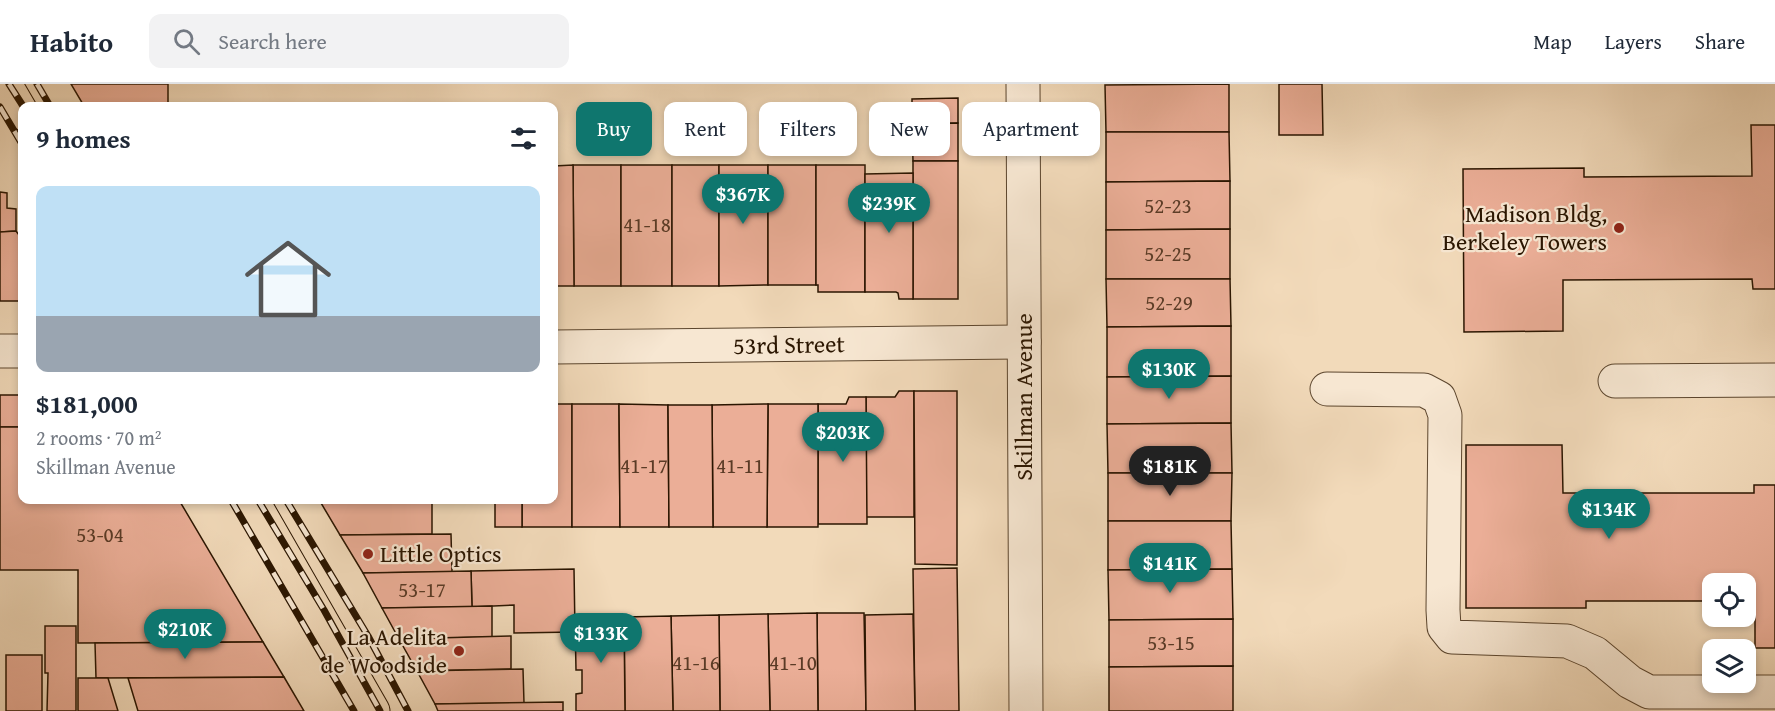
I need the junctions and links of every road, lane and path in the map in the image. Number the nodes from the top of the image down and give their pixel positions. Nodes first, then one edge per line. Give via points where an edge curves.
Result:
1 (5, 84) edge
2 (1023, 84) edge
3 (18, 106) edge
4 (1024, 342) junction
5 (558, 347) edge
6 (0, 351) edge
7 (18, 351) edge
8 (1775, 380) edge
9 (1615, 381) dead end
10 (1328, 389) dead end
11 (254, 504) edge
12 (1775, 692) edge
13 (373, 711) edge
14 (1026, 711) edge

1 - 3 main road
2 - 4 street, Skillman Avenue
4 - 5 street, 53rd Street
4 - 14 street, Skillman Avenue
6 - 7 street
8 - 9 street
10 - 12 street via 1424,390 1439,398 1445,415 1443,610 1444,627 1452,637 1567,641 1595,653 1630,682 1649,692
11 - 13 main road

